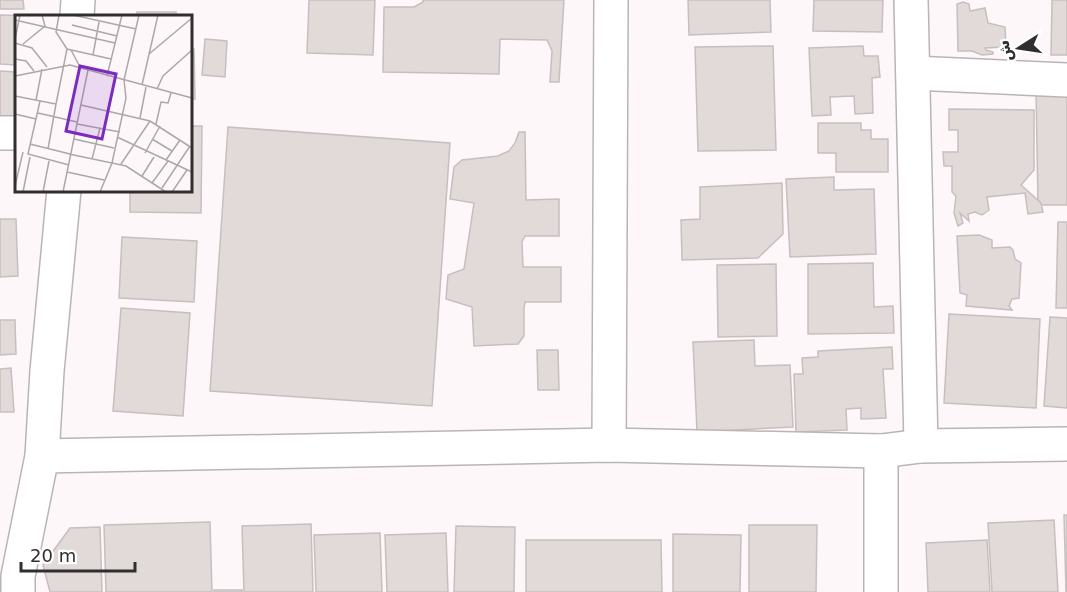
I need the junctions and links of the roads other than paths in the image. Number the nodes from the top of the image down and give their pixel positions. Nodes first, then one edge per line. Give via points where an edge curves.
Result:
1 (78, 0) edge
2 (611, 0) edge
3 (911, 0) edge
4 (77, 15) edge
5 (913, 73) junction
6 (1067, 80) edge
7 (64, 192) edge
8 (1067, 444) edge
9 (609, 446) junction
10 (921, 446) junction
11 (881, 451) junction
12 (42, 456) junction
13 (12, 587) edge
14 (881, 592) edge

1 - 4 street
2 - 9 street
3 - 5 street
5 - 6 street
5 - 10 street
7 - 12 street
8 - 10 street
9 - 11 street
9 - 12 street
10 - 11 street
11 - 14 street
12 - 13 street

